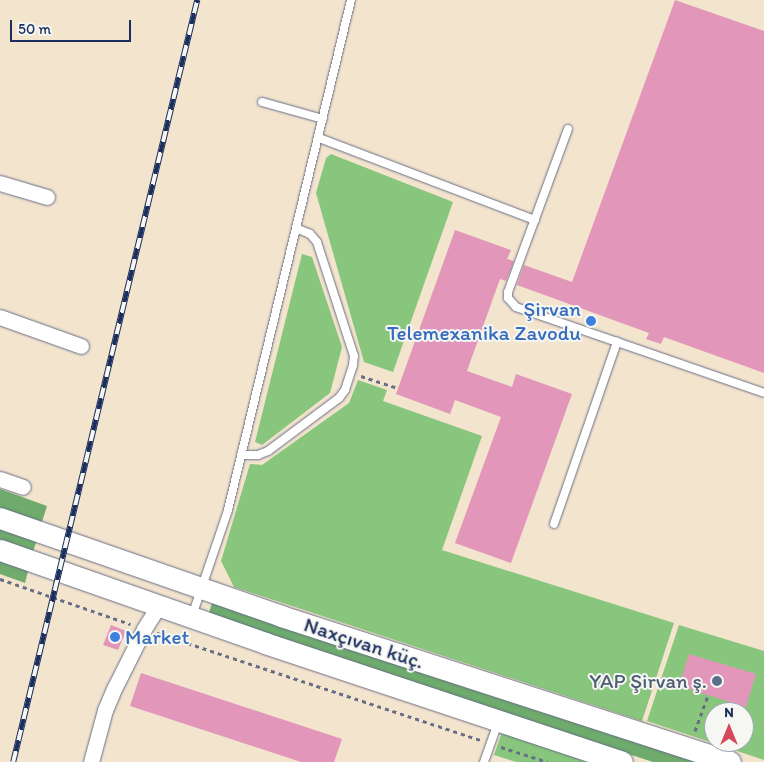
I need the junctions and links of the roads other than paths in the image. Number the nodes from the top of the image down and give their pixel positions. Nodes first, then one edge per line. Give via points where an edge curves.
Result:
1 (351, 0) edge
2 (262, 102) dead end
3 (323, 119) junction
4 (568, 130) dead end
5 (318, 138) junction
6 (0, 183) edge
7 (47, 196) dead end
8 (535, 220) junction
9 (296, 228) junction
10 (0, 317) edge
11 (617, 342) junction
12 (81, 346) dead end
13 (764, 393) edge
14 (241, 455) junction
15 (0, 479) edge
16 (23, 487) dead end
17 (0, 518) edge
18 (554, 524) dead end
19 (0, 550) edge
20 (202, 589) junction
21 (158, 607) junction
22 (191, 618) junction
23 (498, 721) junction
24 (91, 762) edge
25 (484, 762) edge
26 (622, 762) edge
27 (730, 762) edge

1 - 3 lane
2 - 3 lane
3 - 5 lane
4 - 8 lane
5 - 8 lane
5 - 9 lane
6 - 7 street
8 - 11 lane via 508,298 516,307
9 - 14 lane
9 - 14 lane via 310,234 317,242 354,356 351,372 339,398 268,451
10 - 12 street
11 - 13 lane
11 - 18 lane
14 - 20 lane via 228,510
15 - 16 street
17 - 20 main road, Naxçıvan küç.
19 - 21 main road, Naxçıvan küç.
20 - 22 lane
20 - 27 main road, Naxçıvan küç.
21 - 22 main road, Naxçıvan küç.
21 - 24 street via 105,710
22 - 23 main road, Naxçıvan küç.
23 - 25 lane
23 - 26 main road, Naxçıvan küç.

